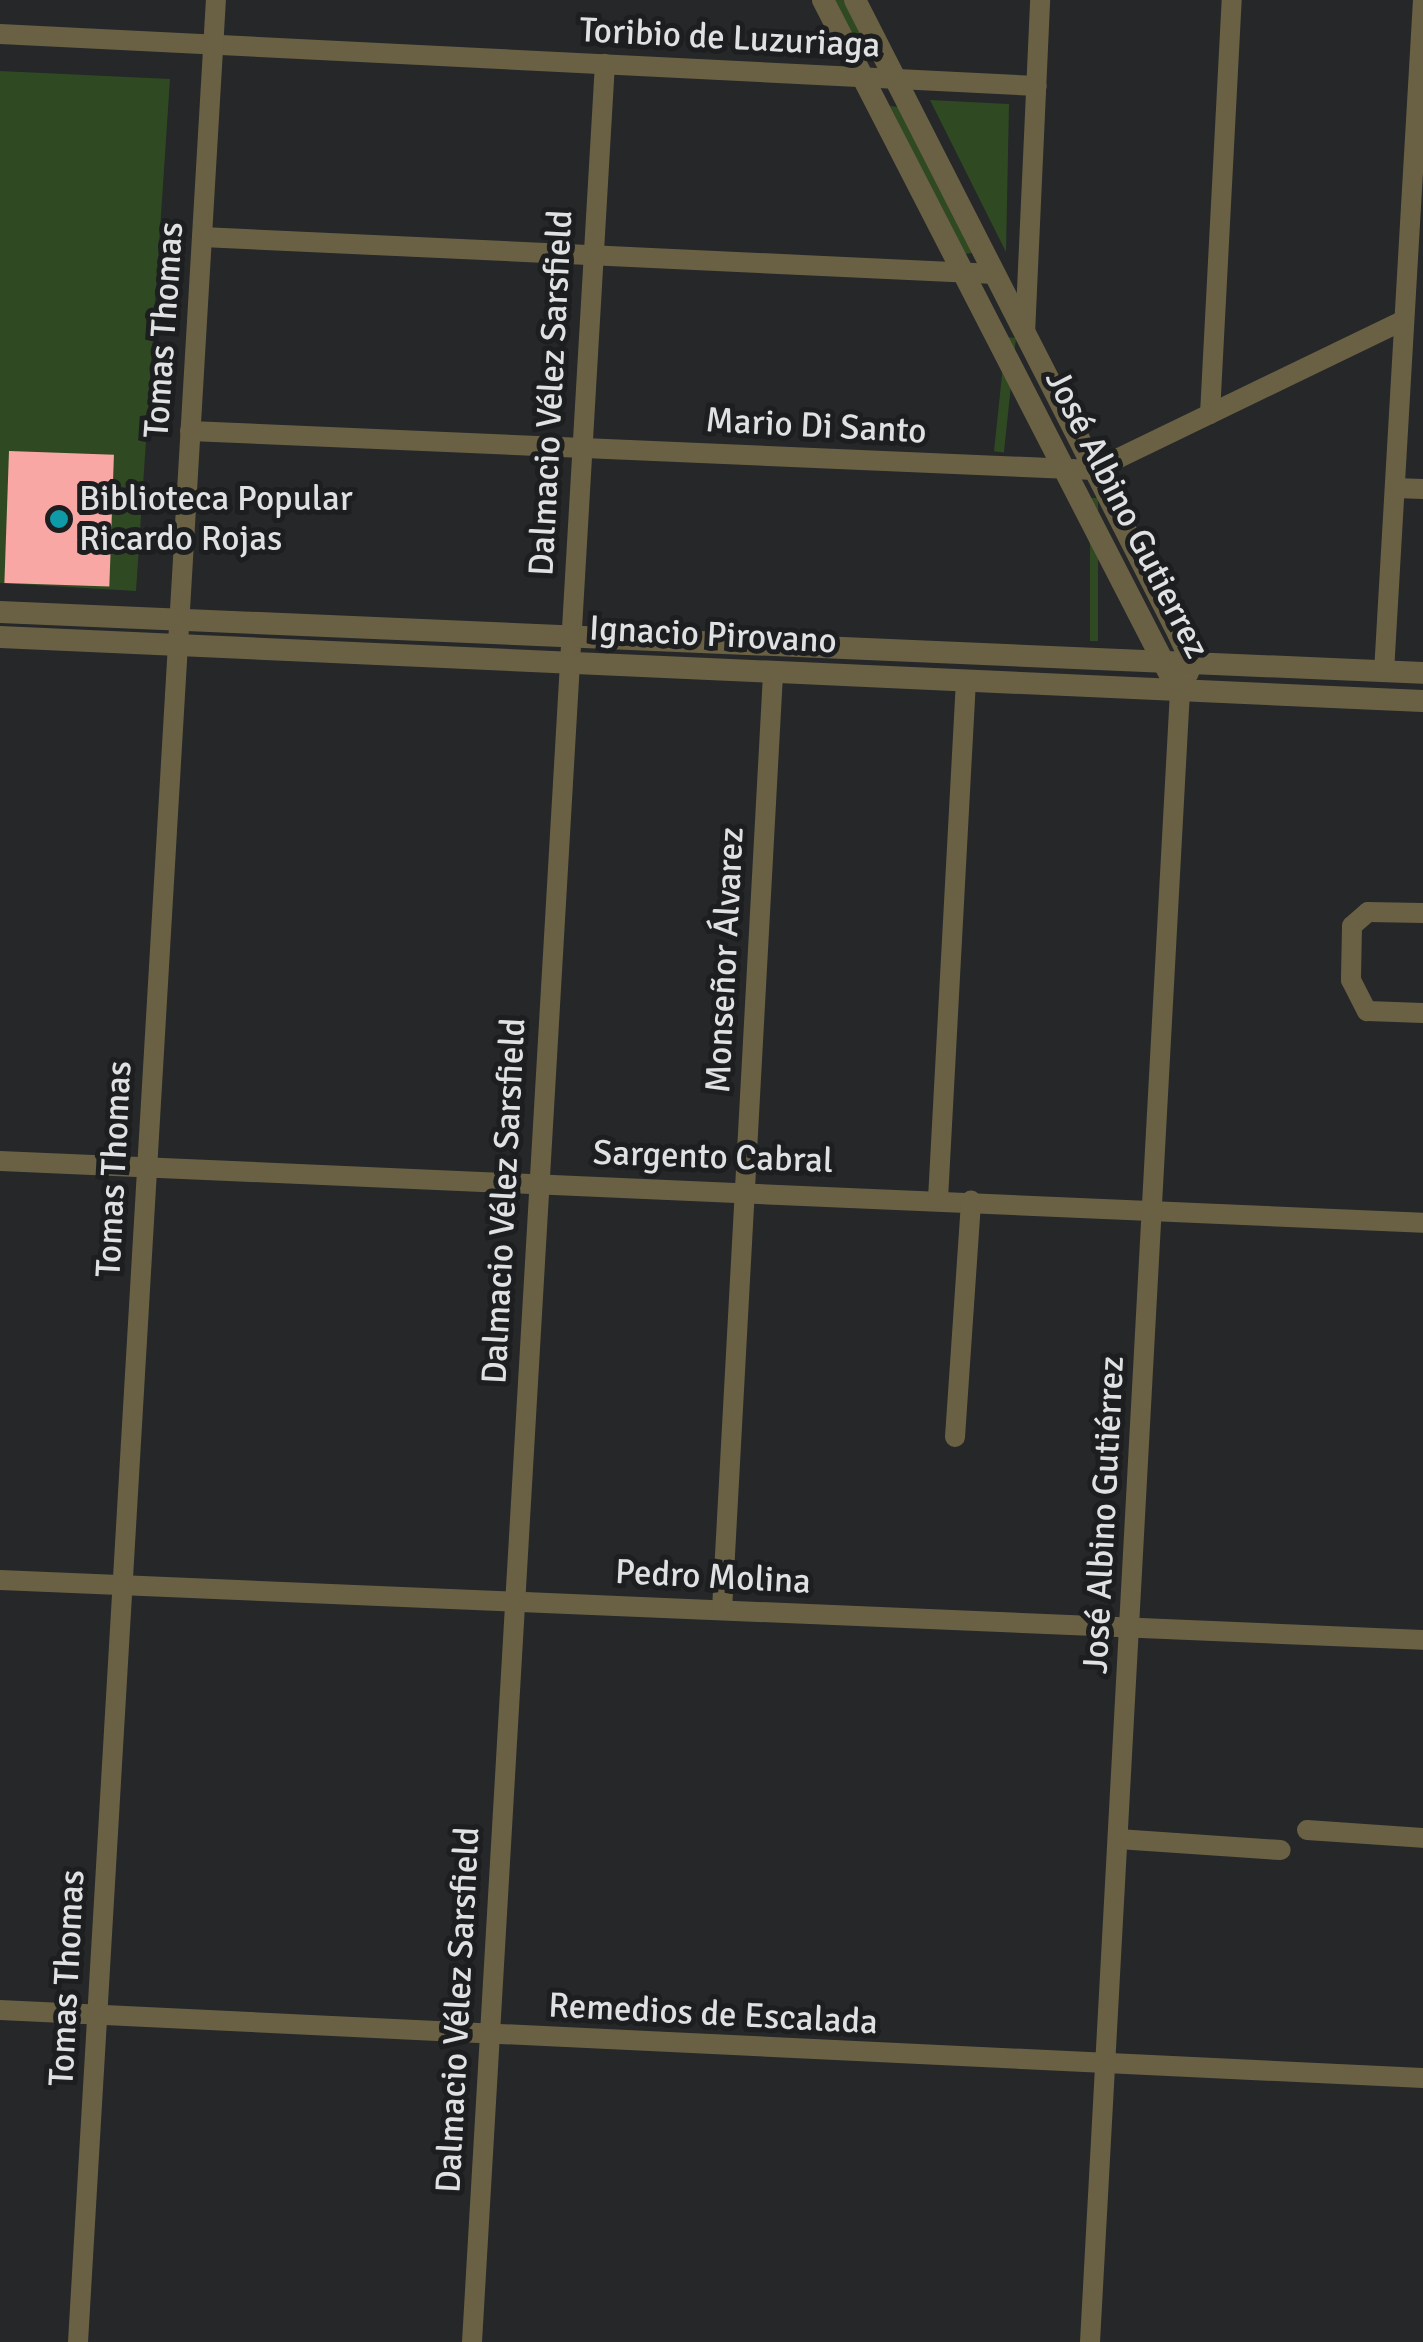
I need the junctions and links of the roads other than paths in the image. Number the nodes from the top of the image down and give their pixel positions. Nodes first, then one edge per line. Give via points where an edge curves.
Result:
1 (216, 0) edge
2 (823, 0) edge
3 (855, 0) edge
4 (1040, 0) edge
5 (1232, 0) edge
6 (1423, 0) edge
7 (0, 34) edge
8 (214, 45) junction
9 (605, 64) junction
10 (863, 77) junction
11 (895, 79) junction
12 (1036, 86) junction
13 (202, 237) junction
14 (592, 256) junction
15 (963, 274) junction
16 (995, 274) junction
17 (1404, 320) junction
18 (1025, 334) junction
19 (1210, 414) junction
20 (190, 431) junction
21 (581, 448) junction
22 (1064, 470) junction
23 (1094, 470) junction
24 (1394, 488) junction
25 (1423, 489) edge
26 (0, 612) edge
27 (178, 619) junction
28 (0, 636) edge
29 (569, 636) junction
30 (176, 647) junction
31 (1162, 662) junction
32 (1192, 663) junction
33 (567, 664) junction
34 (1356, 670) junction
35 (1384, 672) junction
36 (773, 673) junction
37 (1417, 673) edge
38 (966, 681) junction
39 (1180, 691) junction
40 (1355, 698) junction
41 (1417, 701) edge
42 (1423, 913) edge
43 (1423, 1013) edge
44 (0, 1161) edge
45 (146, 1168) junction
46 (538, 1182) junction
47 (744, 1191) junction
48 (938, 1199) junction
49 (971, 1200) junction
50 (1153, 1211) junction
51 (1423, 1223) edge
52 (956, 1437) dead end
53 (0, 1580) edge
54 (124, 1584) junction
55 (514, 1600) junction
56 (722, 1610) junction
57 (1131, 1629) junction
58 (1423, 1640) edge
59 (1307, 1830) dead end
60 (1423, 1838) edge
61 (1118, 1839) junction
62 (1281, 1850) dead end
63 (0, 2010) edge
64 (98, 2014) junction
65 (489, 2036) junction
66 (1104, 2064) junction
67 (1423, 2078) edge
68 (78, 2342) edge
69 (472, 2342) edge
70 (1090, 2342) edge

1 - 8 street, Tomas Thomas
2 - 10 street, José Albino Gutierrez
3 - 11 street, José Albino Gutierrez
4 - 12 street
5 - 19 street
6 - 17 street
7 - 8 street, Toribio de Luzuriaga
8 - 9 street, Toribio de Luzuriaga
8 - 13 street, Tomas Thomas
9 - 10 street, Toribio de Luzuriaga
9 - 14 street, Dalmacio Vélez Sarsfield
10 - 11 street, Toribio de Luzuriaga
10 - 15 street, José Albino Gutierrez
11 - 12 street, Toribio de Luzuriaga
11 - 16 street, José Albino Gutierrez
12 - 18 street
13 - 14 street
13 - 20 street, Tomas Thomas
14 - 15 street
14 - 21 street, Dalmacio Vélez Sarsfield
15 - 16 street
15 - 22 street, José Albino Gutierrez
16 - 18 street, José Albino Gutierrez
17 - 19 street, Mario Di Santo
17 - 24 street
18 - 23 street, José Albino Gutierrez
19 - 23 street, Mario Di Santo
20 - 21 street, Mario Di Santo
20 - 27 street, Tomas Thomas
21 - 22 street, Mario Di Santo
21 - 29 street, Dalmacio Vélez Sarsfield
22 - 23 street, Mario Di Santo
22 - 31 street, José Albino Gutierrez
23 - 32 street, José Albino Gutierrez
24 - 25 street
24 - 35 street
26 - 27 street, Ignacio Pirovano
27 - 29 street, Ignacio Pirovano
27 - 30 street, Tomas Thomas
28 - 30 street, Ignacio Pirovano
29 - 31 street, Ignacio Pirovano
29 - 33 street, Dalmacio Vélez Sarsfield
30 - 33 street, Ignacio Pirovano
30 - 45 street, Tomas Thomas
31 - 32 street, Ignacio Pirovano
31 - 39 street, José Albino Gutierrez
32 - 34 street, Ignacio Pirovano
32 - 39 street, José Albino Gutierrez
33 - 36 street, Ignacio Pirovano
33 - 46 street, Dalmacio Vélez Sarsfield
34 - 35 street, Ignacio Pirovano
34 - 40 street
35 - 37 street, Ignacio Pirovano
36 - 38 street, Ignacio Pirovano
36 - 47 street, Monseñor Álvarez
37 - 41 street
38 - 39 street, Ignacio Pirovano
38 - 48 street
39 - 40 street, Ignacio Pirovano
39 - 50 street, José Albino Gutiérrez
40 - 41 street, Ignacio Pirovano
42 - 43 street via 1368,912 1352,926 1351,980 1367,1011
44 - 45 street, Sargento Cabral
45 - 46 street, Sargento Cabral
45 - 54 street, Tomas Thomas
46 - 47 street, Sargento Cabral
46 - 55 street, Dalmacio Vélez Sarsfield
47 - 48 street, Sargento Cabral
47 - 56 street, Monseñor Álvarez
48 - 49 street, Sargento Cabral
49 - 50 street, Sargento Cabral
49 - 52 street
50 - 51 street, Sargento Cabral
50 - 57 street, José Albino Gutiérrez
53 - 54 street, Pedro Molina
54 - 55 street, Pedro Molina
54 - 64 street, Tomas Thomas
55 - 56 street, Pedro Molina
55 - 65 street, Dalmacio Vélez Sarsfield
56 - 57 street, Pedro Molina
57 - 58 street, Pedro Molina
57 - 61 street, José Albino Gutiérrez
59 - 60 street
61 - 62 street
61 - 66 street, José Albino Gutiérrez
63 - 64 street, Remedios de Escalada
64 - 65 street, Remedios de Escalada
64 - 68 street, Tomas Thomas
65 - 66 street, Remedios de Escalada
65 - 69 street, Dalmacio Vélez Sarsfield
66 - 67 street, Remedios de Escalada
66 - 70 street, José Albino Gutiérrez

